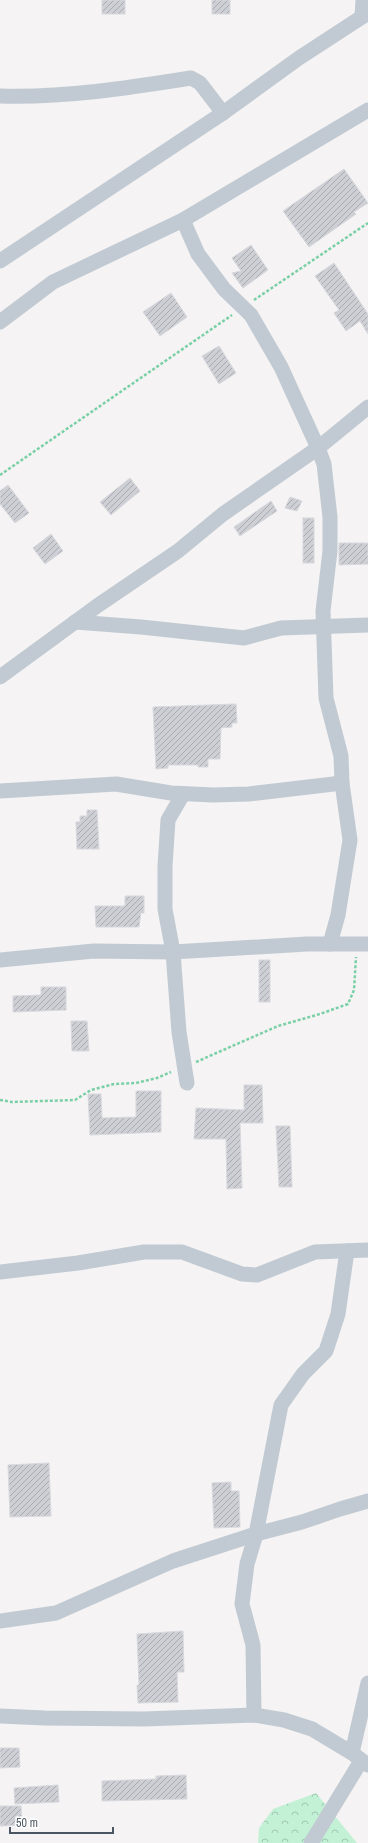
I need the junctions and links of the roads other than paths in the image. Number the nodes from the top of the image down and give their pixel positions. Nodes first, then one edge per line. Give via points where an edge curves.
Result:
1 (363, 0) edge
2 (365, 15) edge
3 (0, 96) edge
4 (368, 110) edge
5 (224, 113) junction
6 (183, 220) junction
7 (0, 261) edge
8 (0, 322) edge
9 (368, 407) edge
10 (318, 448) junction
11 (75, 622) junction
12 (324, 625) junction
13 (368, 625) edge
14 (0, 677) edge
15 (342, 783) junction
16 (0, 791) edge
17 (183, 794) junction
18 (330, 944) junction
19 (363, 944) edge
20 (172, 952) junction
21 (0, 960) edge
22 (187, 1083) dead end
23 (368, 1250) edge
24 (347, 1251) junction
25 (0, 1272) edge
26 (368, 1501) edge
27 (256, 1534) junction
28 (0, 1620) edge
29 (368, 1683) edge
30 (254, 1715) junction
31 (0, 1716) edge
32 (360, 1760) edge
33 (311, 1843) edge

1 - 2 street
2 - 5 street via 299,58
3 - 5 street via 32,97 191,78 200,83
4 - 6 street
5 - 7 street
6 - 8 street via 53,282
6 - 10 street via 198,254 224,288 251,315 280,368
9 - 10 street
10 - 11 street via 222,514 178,551
10 - 12 street via 324,464 330,517
11 - 12 street via 244,638 281,628
11 - 14 street
12 - 13 street
12 - 15 street via 326,698 341,756
15 - 17 street via 249,794
15 - 18 street via 350,840 338,915
16 - 17 street via 116,784
17 - 20 street via 168,820 165,909
18 - 19 street
18 - 20 street
20 - 21 street via 94,951
20 - 22 street via 179,1032
23 - 24 street
24 - 25 street via 314,1252 257,1275 242,1274 189,1254 175,1252 144,1252 78,1264
24 - 27 street via 338,1314 326,1351 303,1374 281,1405
26 - 27 street
27 - 28 street via 173,1560 56,1613
27 - 30 street via 246,1564 242,1604 253,1645
29 - 32 street
30 - 31 street via 144,1719
30 - 32 street via 284,1720 312,1729
32 - 33 street

